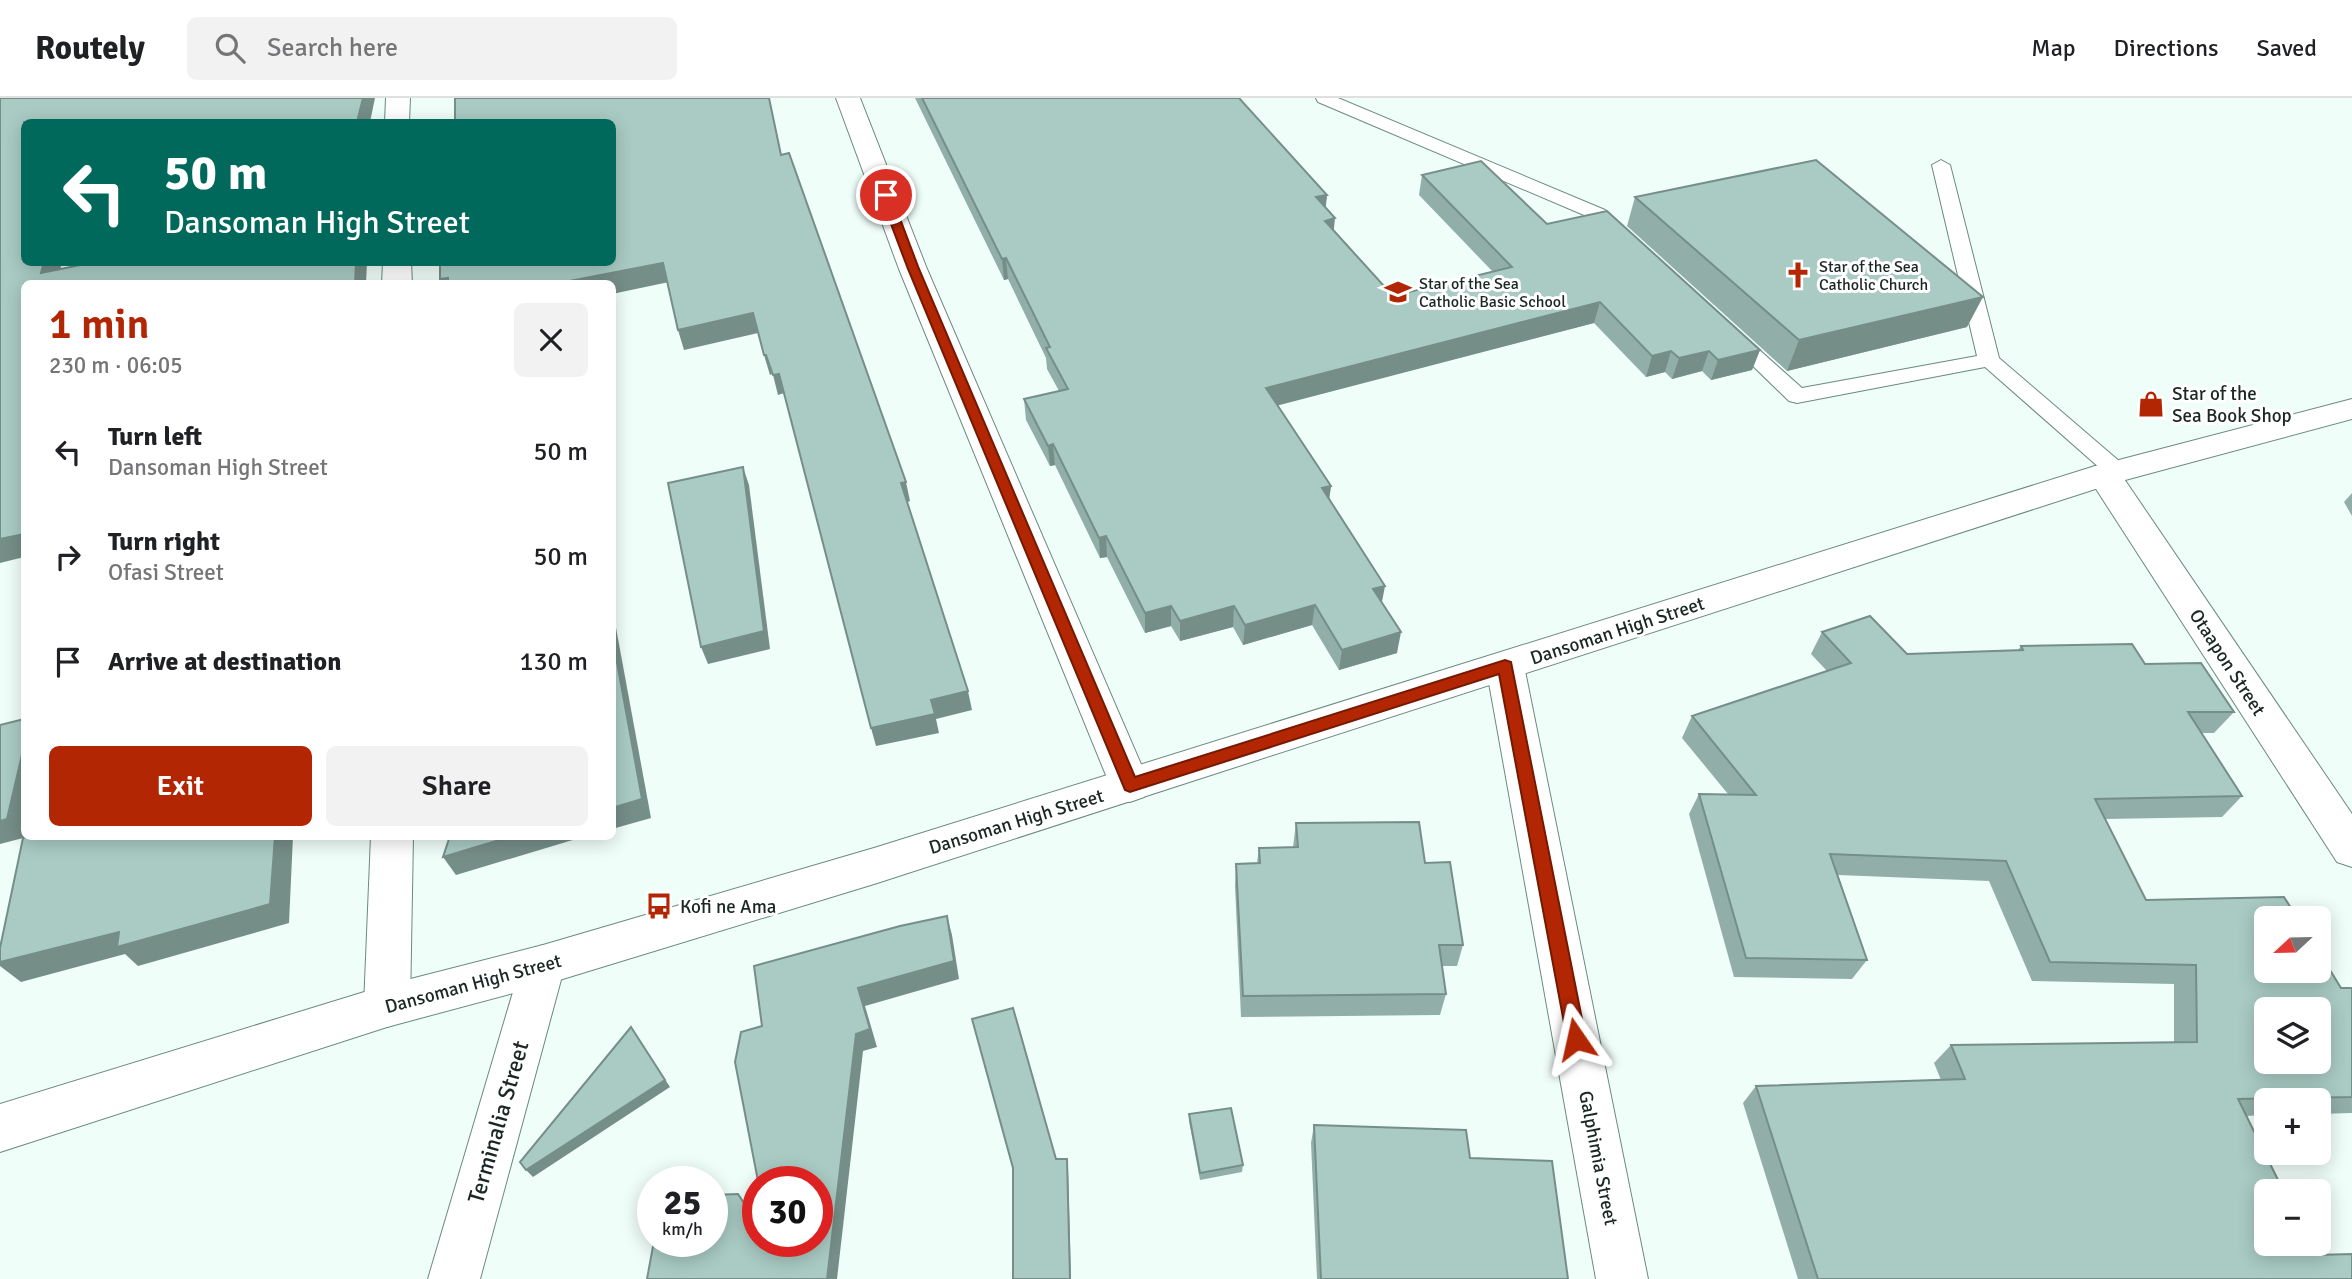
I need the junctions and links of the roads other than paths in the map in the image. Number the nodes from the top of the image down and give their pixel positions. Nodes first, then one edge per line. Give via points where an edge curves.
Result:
1 (398, 98) edge
2 (848, 98) edge
3 (1324, 98) edge
4 (397, 119) edge
5 (1941, 165) dead end
6 (1638, 250) edge
7 (1718, 323) edge
8 (1989, 360) junction
9 (2352, 409) edge
10 (2111, 473) junction
11 (1505, 666) junction
12 (1130, 785) junction
13 (393, 840) edge
14 (2352, 849) edge
15 (543, 965) junction
16 (387, 1006) junction
17 (0, 1128) edge
18 (454, 1279) edge
19 (1622, 1279) edge

1 - 4 street
2 - 12 street via 914,269
3 - 6 lane via 1598,214
5 - 8 lane
7 - 8 lane via 1797,396
8 - 10 lane
9 - 10 street, Dansoman High Street
10 - 11 street, Dansoman High Street
10 - 14 street, Otaapon Street
11 - 12 street, Dansoman High Street
11 - 19 street, Galphimia Street
12 - 15 street, Dansoman High Street
13 - 16 street
15 - 16 street, Dansoman High Street
15 - 18 street, Terminalia Street
16 - 17 street, Dansoman High Street

